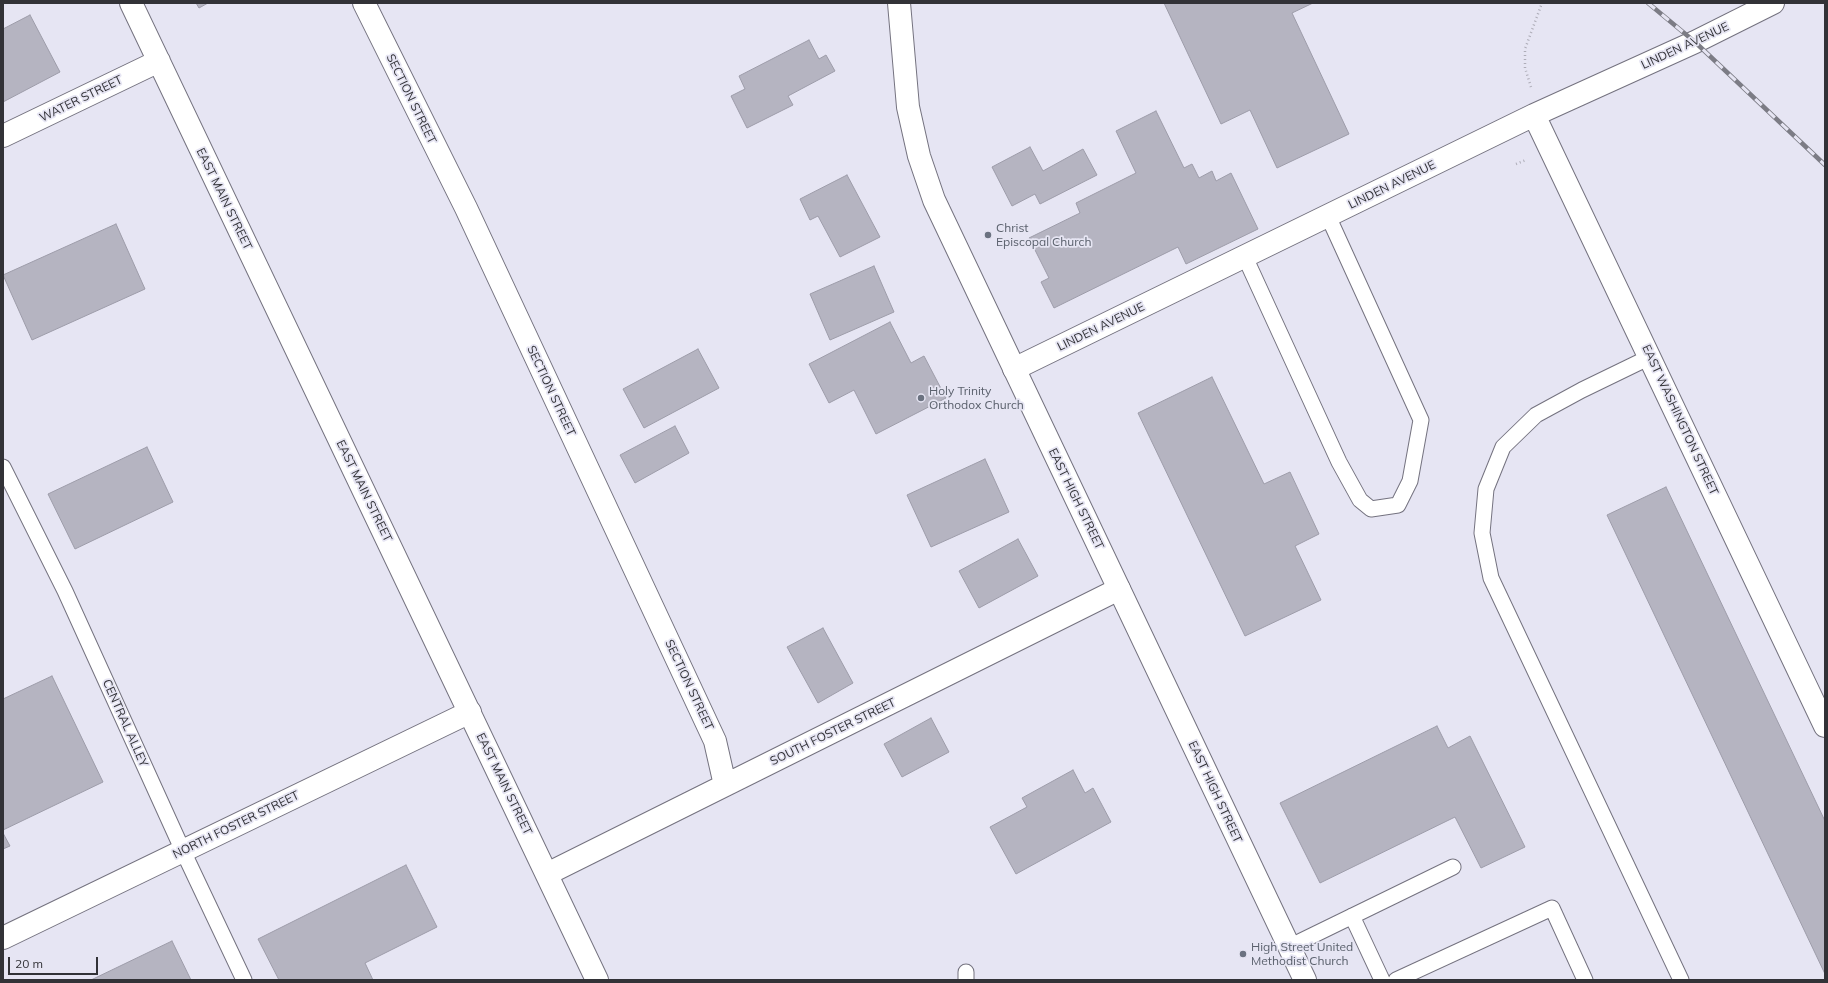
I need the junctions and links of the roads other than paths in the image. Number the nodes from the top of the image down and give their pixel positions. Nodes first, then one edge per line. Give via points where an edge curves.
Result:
1 (131, 3) edge
2 (364, 3) edge
3 (899, 3) edge
4 (1773, 3) edge
5 (159, 61) junction
6 (1534, 116) junction
7 (3, 136) edge
8 (1328, 216) junction
9 (1245, 257) junction
10 (1650, 357) junction
11 (1014, 369) junction
12 (3, 468) edge
13 (9, 495) edge
14 (1119, 589) junction
15 (470, 712) junction
16 (1825, 726) edge
17 (725, 785) junction
18 (183, 851) junction
19 (1453, 867) dead end
20 (547, 874) junction
21 (1352, 916) junction
22 (3, 938) edge
23 (1289, 947) junction
24 (244, 980) edge
25 (597, 980) edge
26 (1304, 980) edge
27 (1382, 980) edge
28 (1396, 980) edge
29 (1585, 980) edge
30 (1681, 980) edge

1 - 5 street, EAST MAIN STREET
2 - 17 street, SECTION STREET via 466,208 715,740
3 - 11 street, EAST HIGH STREET via 908,107 919,156 934,200
4 - 6 street, LINDEN AVENUE
5 - 7 street, WATER STREET
5 - 15 street, EAST MAIN STREET
6 - 8 street, LINDEN AVENUE
6 - 10 street, EAST WASHINGTON STREET
8 - 9 street, LINDEN AVENUE
8 - 9 lane via 1421,420 1410,481 1398,505 1371,509 1360,500 1339,462
9 - 11 street, LINDEN AVENUE
10 - 16 street, EAST WASHINGTON STREET
10 - 30 lane via 1536,415 1503,447 1486,489 1482,533 1491,578
11 - 14 street, EAST HIGH STREET
12 - 13 lane, CENTRAL ALLEY
13 - 18 lane, CENTRAL ALLEY via 65,591
14 - 17 street, SOUTH FOSTER STREET
14 - 23 street, EAST HIGH STREET
15 - 18 street, NORTH FOSTER STREET
15 - 20 street, EAST MAIN STREET
17 - 20 street, SOUTH FOSTER STREET
18 - 22 street, NORTH FOSTER STREET
18 - 24 lane, CENTRAL ALLEY
19 - 21 lane
20 - 25 street, EAST MAIN STREET
21 - 23 lane
21 - 27 lane
23 - 26 street, EAST HIGH STREET
28 - 29 lane via 1552,908

